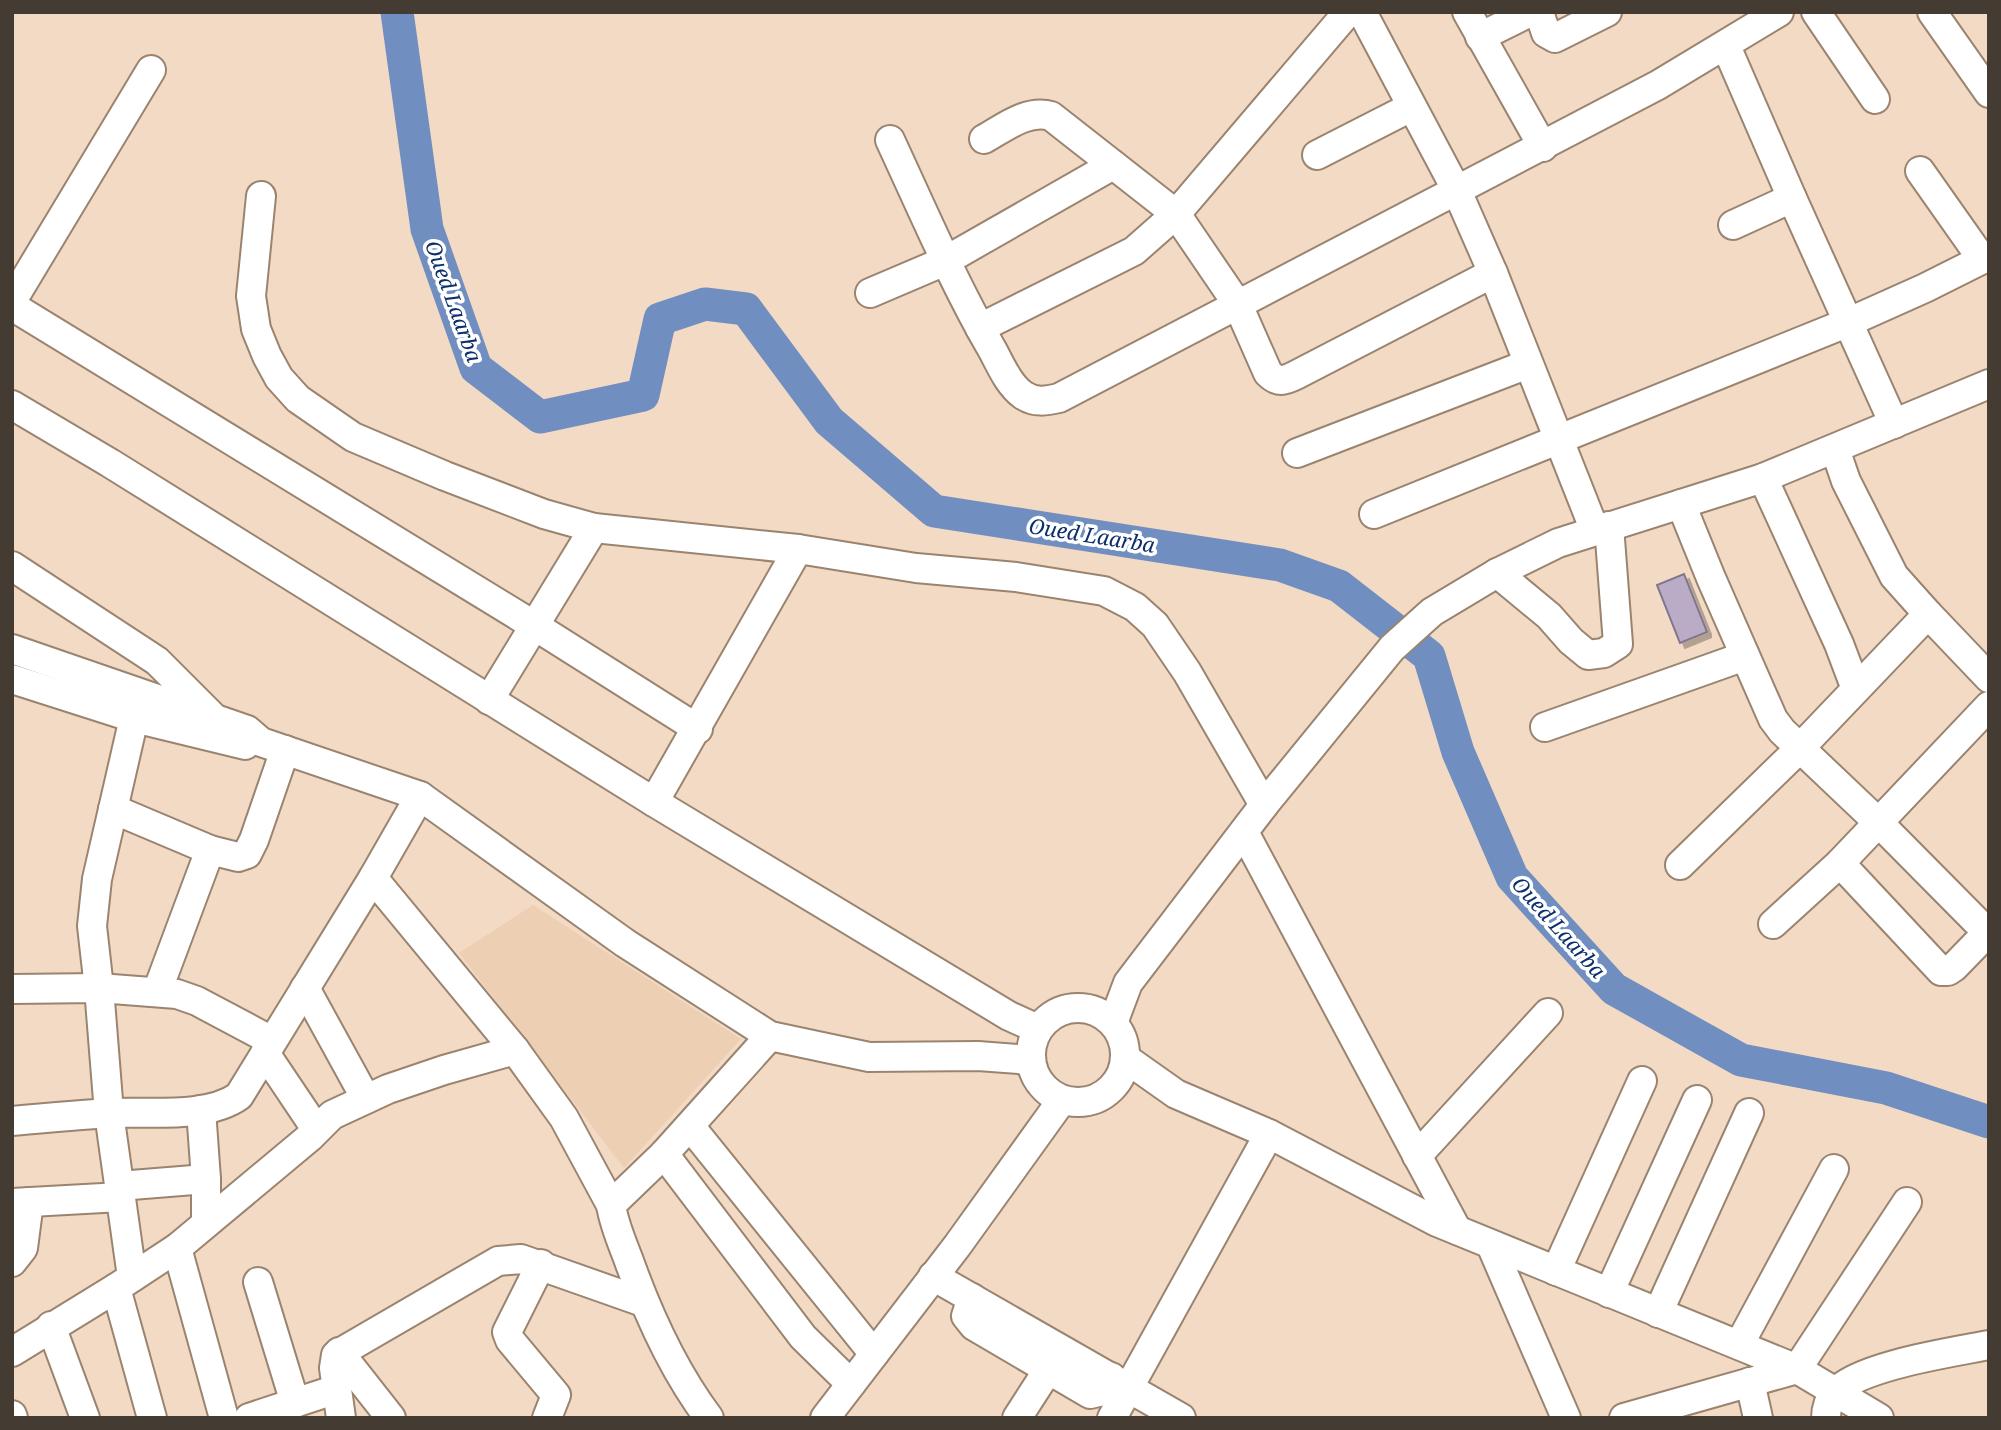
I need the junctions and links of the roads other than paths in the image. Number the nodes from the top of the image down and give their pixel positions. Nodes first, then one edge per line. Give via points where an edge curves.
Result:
1 (1348, 12) edge
2 (1362, 12) edge
3 (1467, 12) edge
4 (1530, 12) edge
5 (1539, 12) edge
6 (1607, 12) edge
7 (1779, 12) edge
8 (1815, 12) edge
9 (1932, 12) edge
10 (1480, 37) junction
11 (1726, 46) junction
12 (151, 70) dead end
13 (1989, 93) edge
14 (1875, 99) dead end
15 (1411, 107) junction
16 (984, 139) dead end
17 (890, 140) dead end
18 (1542, 147) junction
19 (1317, 155) dead end
20 (1113, 165) junction
21 (1920, 171) dead end
22 (1457, 191) junction
23 (261, 196) dead end
24 (1792, 198) junction
25 (1176, 214) junction
26 (1733, 225) dead end
27 (1985, 258) edge
28 (945, 261) junction
29 (1493, 273) junction
30 (870, 293) dead end
31 (12, 304) edge
32 (1238, 305) junction
33 (1849, 322) junction
34 (980, 328) junction
35 (1528, 364) junction
36 (1989, 384) edge
37 (12, 405) edge
38 (1894, 424) junction
39 (1559, 439) junction
40 (1835, 449) junction
41 (1297, 453) dead end
42 (1763, 478) junction
43 (1681, 505) junction
44 (1374, 514) dead end
45 (594, 528) junction
46 (1602, 528) junction
47 (798, 550) junction
48 (12, 566) edge
49 (1497, 573) junction
50 (1928, 614) junction
51 (535, 626) junction
52 (12, 649) edge
53 (1745, 656) junction
54 (1989, 678) edge
55 (12, 679) edge
56 (1856, 689) junction
57 (489, 700) junction
58 (1989, 706) edge
59 (134, 718) junction
60 (216, 719) junction
61 (1545, 727) dead end
62 (698, 729) junction
63 (273, 746) junction
64 (1800, 748) junction
65 (420, 796) junction
66 (654, 802) junction
67 (1264, 805) junction
68 (114, 809) junction
69 (1879, 823) junction
70 (1244, 832) junction
71 (210, 850) junction
72 (1840, 863) junction
73 (1680, 866) dead end
74 (373, 878) junction
75 (1773, 924) dead end
76 (1988, 934) edge
77 (100, 988) junction
78 (305, 988) junction
79 (12, 989) edge
80 (157, 992) junction
81 (1548, 1013) dead end
82 (1101, 1016) junction
83 (770, 1036) junction
84 (269, 1047) junction
85 (515, 1050) junction
86 (1125, 1058) junction
87 (1041, 1062) junction
88 (1642, 1081) dead end
89 (1114, 1086) junction
90 (1176, 1094) junction
91 (366, 1098) junction
92 (1697, 1100) dead end
93 (201, 1110) junction
94 (109, 1113) junction
95 (1749, 1113) dead end
96 (12, 1121) edge
97 (690, 1126) junction
98 (316, 1129) junction
99 (1269, 1134) junction
100 (664, 1154) junction
101 (1417, 1156) junction
102 (1834, 1169) dead end
103 (206, 1179) junction
104 (120, 1192) junction
105 (21, 1202) edge
106 (1907, 1202) dead end
107 (611, 1205) junction
108 (206, 1222) junction
109 (1457, 1230) junction
110 (1491, 1245) junction
111 (177, 1248) junction
112 (12, 1262) edge
113 (541, 1264) junction
114 (1556, 1271) junction
115 (933, 1276) junction
116 (258, 1282) dead end
117 (124, 1283) junction
118 (1609, 1293) junction
119 (972, 1298) junction
120 (643, 1301) junction
121 (1658, 1313) junction
122 (51, 1326) junction
123 (1739, 1345) junction
124 (1989, 1345) edge
125 (12, 1352) edge
126 (339, 1352) junction
127 (874, 1354) junction
128 (1797, 1369) junction
129 (1048, 1370) junction
130 (1750, 1382) junction
131 (1120, 1383) junction
132 (851, 1384) junction
133 (337, 1389) junction
134 (1836, 1391) junction
135 (295, 1402) junction
136 (1688, 1409) edge
137 (85, 1418) edge
138 (152, 1418) edge
139 (224, 1418) edge
140 (249, 1418) edge
141 (341, 1418) edge
142 (391, 1418) edge
143 (547, 1418) edge
144 (709, 1418) edge
145 (825, 1418) edge
146 (1017, 1418) edge
147 (1112, 1418) edge
148 (1181, 1418) edge
149 (1566, 1418) edge
150 (1624, 1418) edge
151 (1758, 1418) edge
152 (1826, 1418) edge
153 (1879, 1418) edge

1 - 25 street
2 - 15 street
3 - 10 street
4 - 10 street
5 - 6 street via 1546,33 1555,38
7 - 11 street
8 - 14 street
9 - 13 street
10 - 18 street
11 - 18 street
11 - 24 street
12 - 31 street
15 - 19 street
15 - 22 street
16 - 20 street via 1026,116 1043,114
17 - 28 street
18 - 22 street
20 - 25 street
20 - 28 street
21 - 27 street
22 - 29 street
22 - 32 street
23 - 45 street via 251,296 256,329 279,378 298,399 354,437 544,514
24 - 26 street
24 - 33 street
25 - 32 street
25 - 34 street via 1133,251
27 - 33 street
28 - 30 street
28 - 34 street
29 - 32 street via 1284,381 1268,373
29 - 35 street
31 - 51 street
32 - 34 street via 1059,398 1041,402 1023,395 1011,382
33 - 38 street
33 - 39 street
35 - 39 street
35 - 41 street
36 - 38 street
37 - 57 street
38 - 40 street
39 - 44 street
39 - 46 street
40 - 42 street
40 - 50 street via 1846,481 1894,576
42 - 43 street
42 - 56 street
43 - 46 street
43 - 53 street
45 - 47 street
45 - 51 street
46 - 49 street via 1558,543
46 - 49 street via 1618,644 1604,653 1588,655
47 - 62 street
47 - 67 street via 1104,591 1135,607 1155,625 1187,672
48 - 60 street via 157,661
49 - 67 street via 1432,612 1392,648
50 - 54 street
50 - 56 street
51 - 57 street
51 - 62 street
52 - 60 street
53 - 61 street
53 - 64 street via 1773,719
55 - 59 street
56 - 64 street
57 - 66 street
58 - 69 street
59 - 63 street via 242,745
59 - 68 street
60 - 63 street
62 - 66 street
63 - 65 street
63 - 71 street via 247,855 238,858
64 - 69 street
64 - 73 street
65 - 74 street
65 - 83 street via 625,943
66 - 87 street via 1009,1016
67 - 70 street
68 - 71 street
68 - 77 street via 93,908
69 - 72 street
69 - 76 street
70 - 82 street
70 - 101 street
71 - 80 street
72 - 75 street
72 - 76 street via 1941,971 1954,967
74 - 78 street
74 - 85 street
77 - 79 street
77 - 80 street
77 - 94 street
78 - 84 street
78 - 91 street
80 - 84 street via 197,1000
81 - 101 street
82 - 86 street via 1121,1033
82 - 87 street via 1074,1007 1048,1018
83 - 87 street via 869,1057 978,1056
83 - 97 street
84 - 93 street via 239,1096 220,1107
84 - 98 street
85 - 91 street
85 - 107 street via 564,1118
86 - 89 street
86 - 90 street
87 - 89 street via 1076,1102 1090,1101
87 - 115 street via 1028,1145
88 - 114 street
89 - 90 street
90 - 99 street
91 - 98 street
92 - 118 street
93 - 94 street
93 - 103 street
94 - 96 street
94 - 104 street
95 - 121 street
97 - 100 street
97 - 127 street
98 - 108 street
99 - 109 street
99 - 131 street
100 - 107 street
100 - 132 street via 803,1336
101 - 109 street
102 - 123 street
103 - 104 street
103 - 108 street
104 - 105 street
104 - 117 street
105 - 112 street via 23,1248
106 - 128 street
107 - 120 street
108 - 111 street
109 - 110 street
110 - 114 street
110 - 149 street
111 - 117 street
111 - 139 street
113 - 120 street
113 - 126 street via 521,1259 498,1261
113 - 143 street via 507,1332 556,1395
114 - 118 street
115 - 119 street
115 - 127 street
116 - 135 street
117 - 122 street
117 - 138 street
118 - 121 street
119 - 129 street via 966,1315 974,1326
119 - 131 street
120 - 144 street
121 - 123 street
122 - 125 street
122 - 137 street
123 - 128 street
124 - 134 street via 1911,1359
126 - 133 street via 334,1368
126 - 142 street
127 - 132 street
128 - 130 street
128 - 134 street
129 - 131 street via 1094,1395
129 - 146 street
130 - 136 street
130 - 151 street
131 - 147 street
131 - 148 street
132 - 145 street
133 - 135 street
133 - 141 street
134 - 152 street
134 - 153 street
135 - 140 street
136 - 150 street

